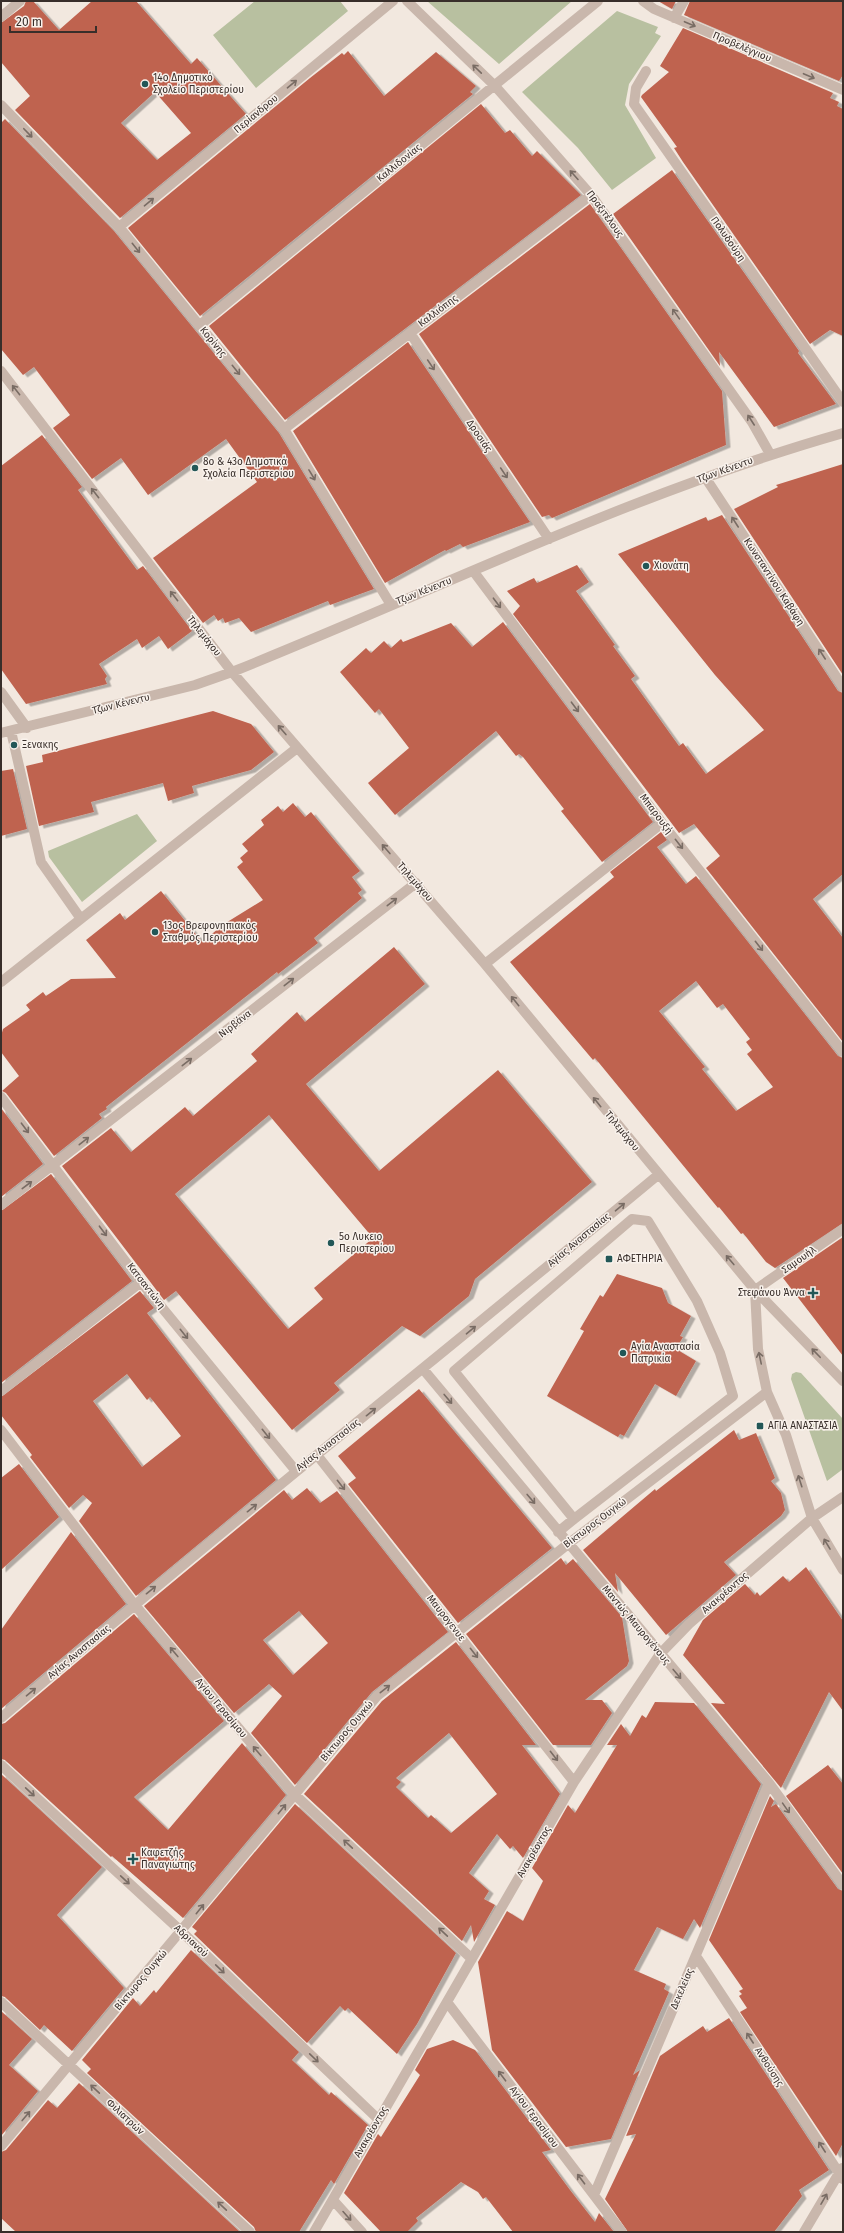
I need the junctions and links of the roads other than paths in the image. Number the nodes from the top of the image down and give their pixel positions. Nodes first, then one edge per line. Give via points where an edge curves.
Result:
1 (20, 1) edge
2 (393, 1) edge
3 (407, 1) edge
4 (598, 1) edge
5 (643, 1) edge
6 (684, 1) edge
7 (1, 17) edge
8 (674, 18) junction
9 (646, 71) dead end
10 (495, 86) junction
11 (843, 90) edge
12 (1, 105) edge
13 (592, 194) junction
14 (119, 227) junction
15 (200, 325) junction
16 (410, 333) junction
17 (1, 371) edge
18 (843, 402) edge
19 (284, 429) junction
20 (843, 433) edge
21 (770, 454) junction
22 (705, 477) junction
23 (549, 539) junction
24 (474, 572) junction
25 (391, 605) junction
26 (232, 672) junction
27 (843, 687) edge
28 (1, 692) edge
29 (27, 728) junction
30 (6, 732) edge
31 (297, 748) junction
32 (662, 823) junction
33 (416, 883) junction
34 (81, 919) junction
35 (485, 964) junction
36 (1, 982) edge
37 (843, 1052) edge
38 (1, 1097) edge
39 (53, 1165) junction
40 (658, 1175) junction
41 (1, 1205) edge
42 (843, 1229) edge
43 (142, 1282) junction
44 (755, 1290) junction
45 (424, 1369) junction
46 (843, 1381) edge
47 (1, 1390) edge
48 (767, 1392) junction
49 (1, 1430) edge
50 (317, 1455) junction
51 (296, 1471) junction
52 (843, 1497) edge
53 (812, 1518) junction
54 (574, 1519) junction
55 (558, 1532) junction
56 (568, 1544) junction
57 (843, 1570) edge
58 (134, 1604) junction
59 (457, 1632) junction
60 (660, 1654) junction
61 (1, 1718) edge
62 (1, 1765) edge
63 (574, 1782) junction
64 (768, 1783) junction
65 (294, 1794) junction
66 (843, 1885) edge
67 (182, 1932) junction
68 (696, 1956) junction
69 (472, 1959) junction
70 (1, 2002) edge
71 (446, 2002) junction
72 (69, 2066) junction
73 (378, 2119) junction
74 (1, 2146) edge
75 (842, 2173) edge
76 (594, 2195) junction
77 (333, 2200) junction
78 (250, 2232) edge
79 (314, 2232) edge
80 (362, 2232) edge
81 (622, 2232) edge
82 (804, 2232) edge

1 - 7 street
14 -> 2 street, Περίανδρου
10 -> 3 street, Πραξιτέλους
4 - 10 street, Καλλιδονίας
5 - 8 street, Προβελέγγιου
6 - 8 street
8 -> 11 street, Προβελέγγιου
9 - 18 street, Πολυδούρη via 636,88 634,104
13 -> 10 street, Πραξιτέλους
10 - 15 street, Καλλιδονίας
12 -> 14 street, Κορίνης
13 - 16 street, Καλλιόπης
21 -> 13 street, Πραξιτέλους via 752,422
14 -> 15 street, Κορίνης
15 -> 19 street, Κορίνης
16 - 19 street, Καλλιόπης
16 -> 23 street, Δροσιάς
26 -> 17 street, Τηλεμάχου
19 -> 25 street, Κορίνης
20 - 21 street, Τζων Κένεντυ
21 - 22 street, Τζων Κένεντυ
22 - 23 street, Τζων Κένεντυ
27 -> 22 street, Κωνσταντίνου Καβάφη
23 - 24 street, Τζων Κένεντυ
24 - 25 street, Τζων Κένεντυ
24 -> 32 street, Μπαρουξή
25 - 26 street, Τζων Κένεντυ
26 - 29 street, Τζων Κένεντυ via 195,685
31 -> 26 street, Τηλεμάχου
28 - 29 street
29 - 30 street, Τζων Κένεντυ
30 - 34 street via 40,862
33 -> 31 street, Τηλεμάχου
31 - 34 street
32 - 35 street
32 -> 37 street, Μπαρουξή
33 - 35 street, Τηλεμάχου
39 -> 33 street, Νιρβάνα
34 - 36 street
40 -> 35 street, Τηλεμάχου
38 -> 39 street, Κατσαντώνη
41 -> 39 street, Νιρβάνα
39 -> 43 street, Κατσαντώνη
44 -> 40 street, Τηλεμάχου
45 -> 40 street, Αγίας Αναστασίας
42 - 44 street, Σαμουήλ
43 - 47 street
43 -> 51 street, Κατσαντώνη
46 -> 44 street, Τηλεμάχου
48 -> 44 street via 758,1348
50 -> 45 street, Αγίας Αναστασίας
45 -> 55 street, Μαντώς Μαυρογένους
53 -> 48 street via 786,1435
48 - 56 street, Βίκτωρος Ουγκώ
49 - 58 street, Αγίου Γερασίμου
50 - 51 street, Αγίας Αναστασίας
50 -> 59 street, Μαυρογενυε
58 -> 51 street, Αγίας Αναστασίας
52 - 53 street, Ανακρέοντος
57 -> 53 street
53 - 60 street, Ανακρέοντος via 689,1624
54 - 54 street via 454,1371 632,1219 648,1221 697,1301 720,1353 732,1396
54 - 55 street
55 - 56 street, Μαντώς Μαυρογένους
56 - 59 street, Βίκτωρος Ουγκώ
56 - 60 street, Μαντώς Μαυρογένους
61 -> 58 street, Αγίας Αναστασίας
65 -> 58 street, Αγίου Γερασίμου
59 -> 63 street, Μαυρογενυε
65 -> 59 street, Βίκτωρος Ουγκώ via 377,1696
60 - 63 street, Ανακρέοντος
60 -> 64 street, Μαντώς Μαυρογένους
62 -> 67 street, Αδριανού
63 - 69 street, Ανακρέοντος
64 -> 66 street, Μαντώς Μαυρογένους
64 - 68 street, Δεκελείας
67 -> 65 street, Βίκτωρος Ουγκώ
69 -> 65 street, Αγίου Γερασίμου
67 - 72 street, Βίκτωρος Ουγκώ
67 -> 73 street, Αδριανού
75 -> 68 street, Ανθούσης
68 - 76 street, Δεκελείας
69 - 71 street, Ανακρέοντος
70 - 72 street, Φιλιατρών
71 - 73 street, Ανακρέοντος
76 -> 71 street, Αγίου Γερασίμου
74 -> 72 street, Βίκτωρος Ουγκώ
78 -> 72 street, Φιλιατρών
73 - 77 street, Ανακρέοντος
82 -> 75 street
76 - 81 street, Αγίου Γερασίμου
77 - 79 street, Ανακρέοντος
77 -> 80 street

